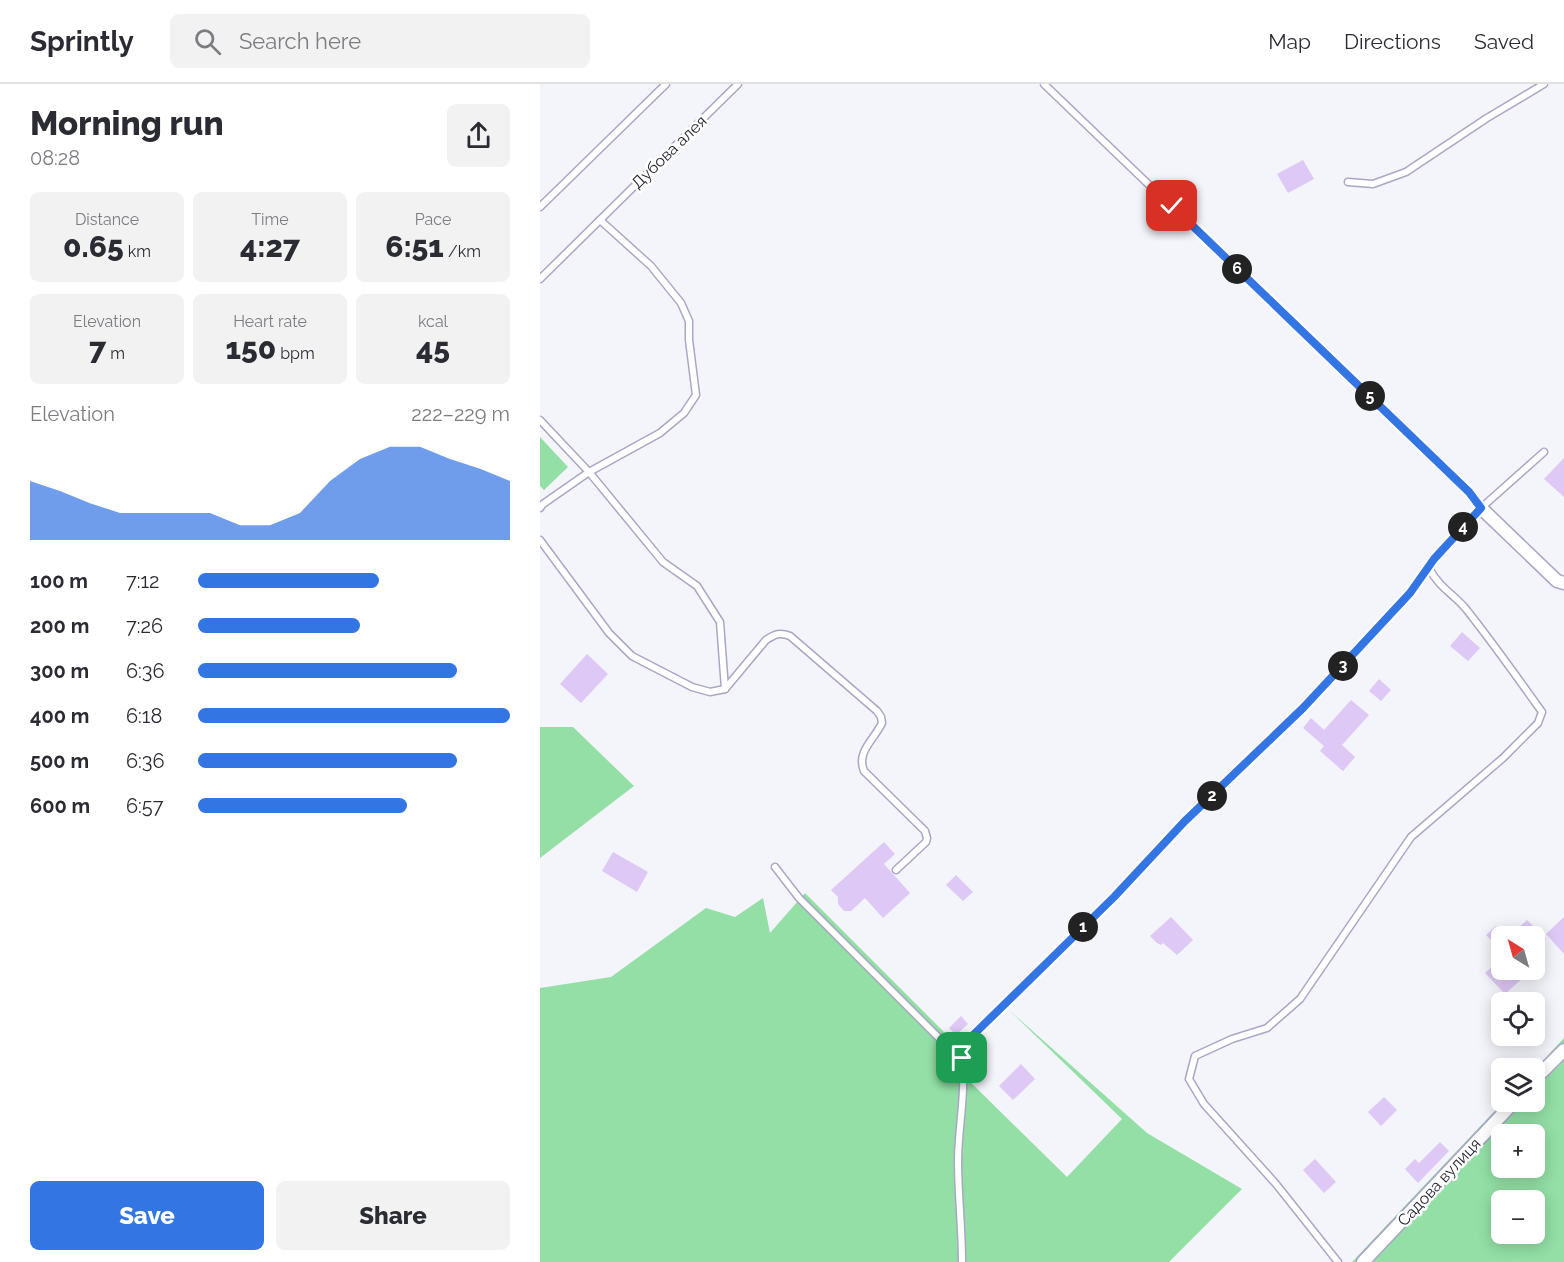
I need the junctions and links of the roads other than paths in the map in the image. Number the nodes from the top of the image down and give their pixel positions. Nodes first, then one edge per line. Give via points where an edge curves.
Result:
1 (666, 84) edge
2 (738, 84) edge
3 (1044, 84) edge
4 (1544, 84) edge
5 (1347, 182) dead end
6 (540, 207) edge
7 (600, 220) junction
8 (540, 279) edge
9 (540, 420) edge
10 (1544, 452) dead end
11 (589, 472) junction
12 (540, 508) edge
13 (1481, 508) junction
14 (540, 540) edge
15 (1429, 568) junction
16 (1564, 583) edge
17 (724, 689) junction
18 (775, 867) dead end
19 (896, 870) dead end
20 (959, 1046) junction
21 (1564, 1050) edge
22 (1545, 1069) edge
23 (1505, 1112) edge
24 (962, 1262) edge
25 (1338, 1262) edge
26 (1363, 1262) edge

1 - 6 lane
2 - 7 lane, Дубова алея
3 - 13 lane via 1469,492
4 - 5 lane via 1406,172 1372,184
7 - 8 lane, Дубова алея
7 - 11 lane via 651,266 681,303 688,321 696,395 684,413 660,433
9 - 11 lane
10 - 13 lane
11 - 12 lane
11 - 17 lane via 663,562 697,586 720,622
13 - 15 lane
13 - 16 street via 1557,581
14 - 17 lane via 609,633 632,656 692,687 710,692
15 - 20 lane via 1303,708
15 - 25 lane via 1436,581 1464,606 1496,646 1542,712 1538,723 1411,837 1300,999 1268,1028 1195,1056 1189,1079 1204,1104 1276,1184
17 - 19 lane via 766,640 782,633 877,711 882,723 864,750 861,764 925,831 927,838
18 - 20 lane via 799,898 944,1043
20 - 24 lane via 963,1068 958,1162
21 - 22 street
23 - 26 street, Садова вулиця

